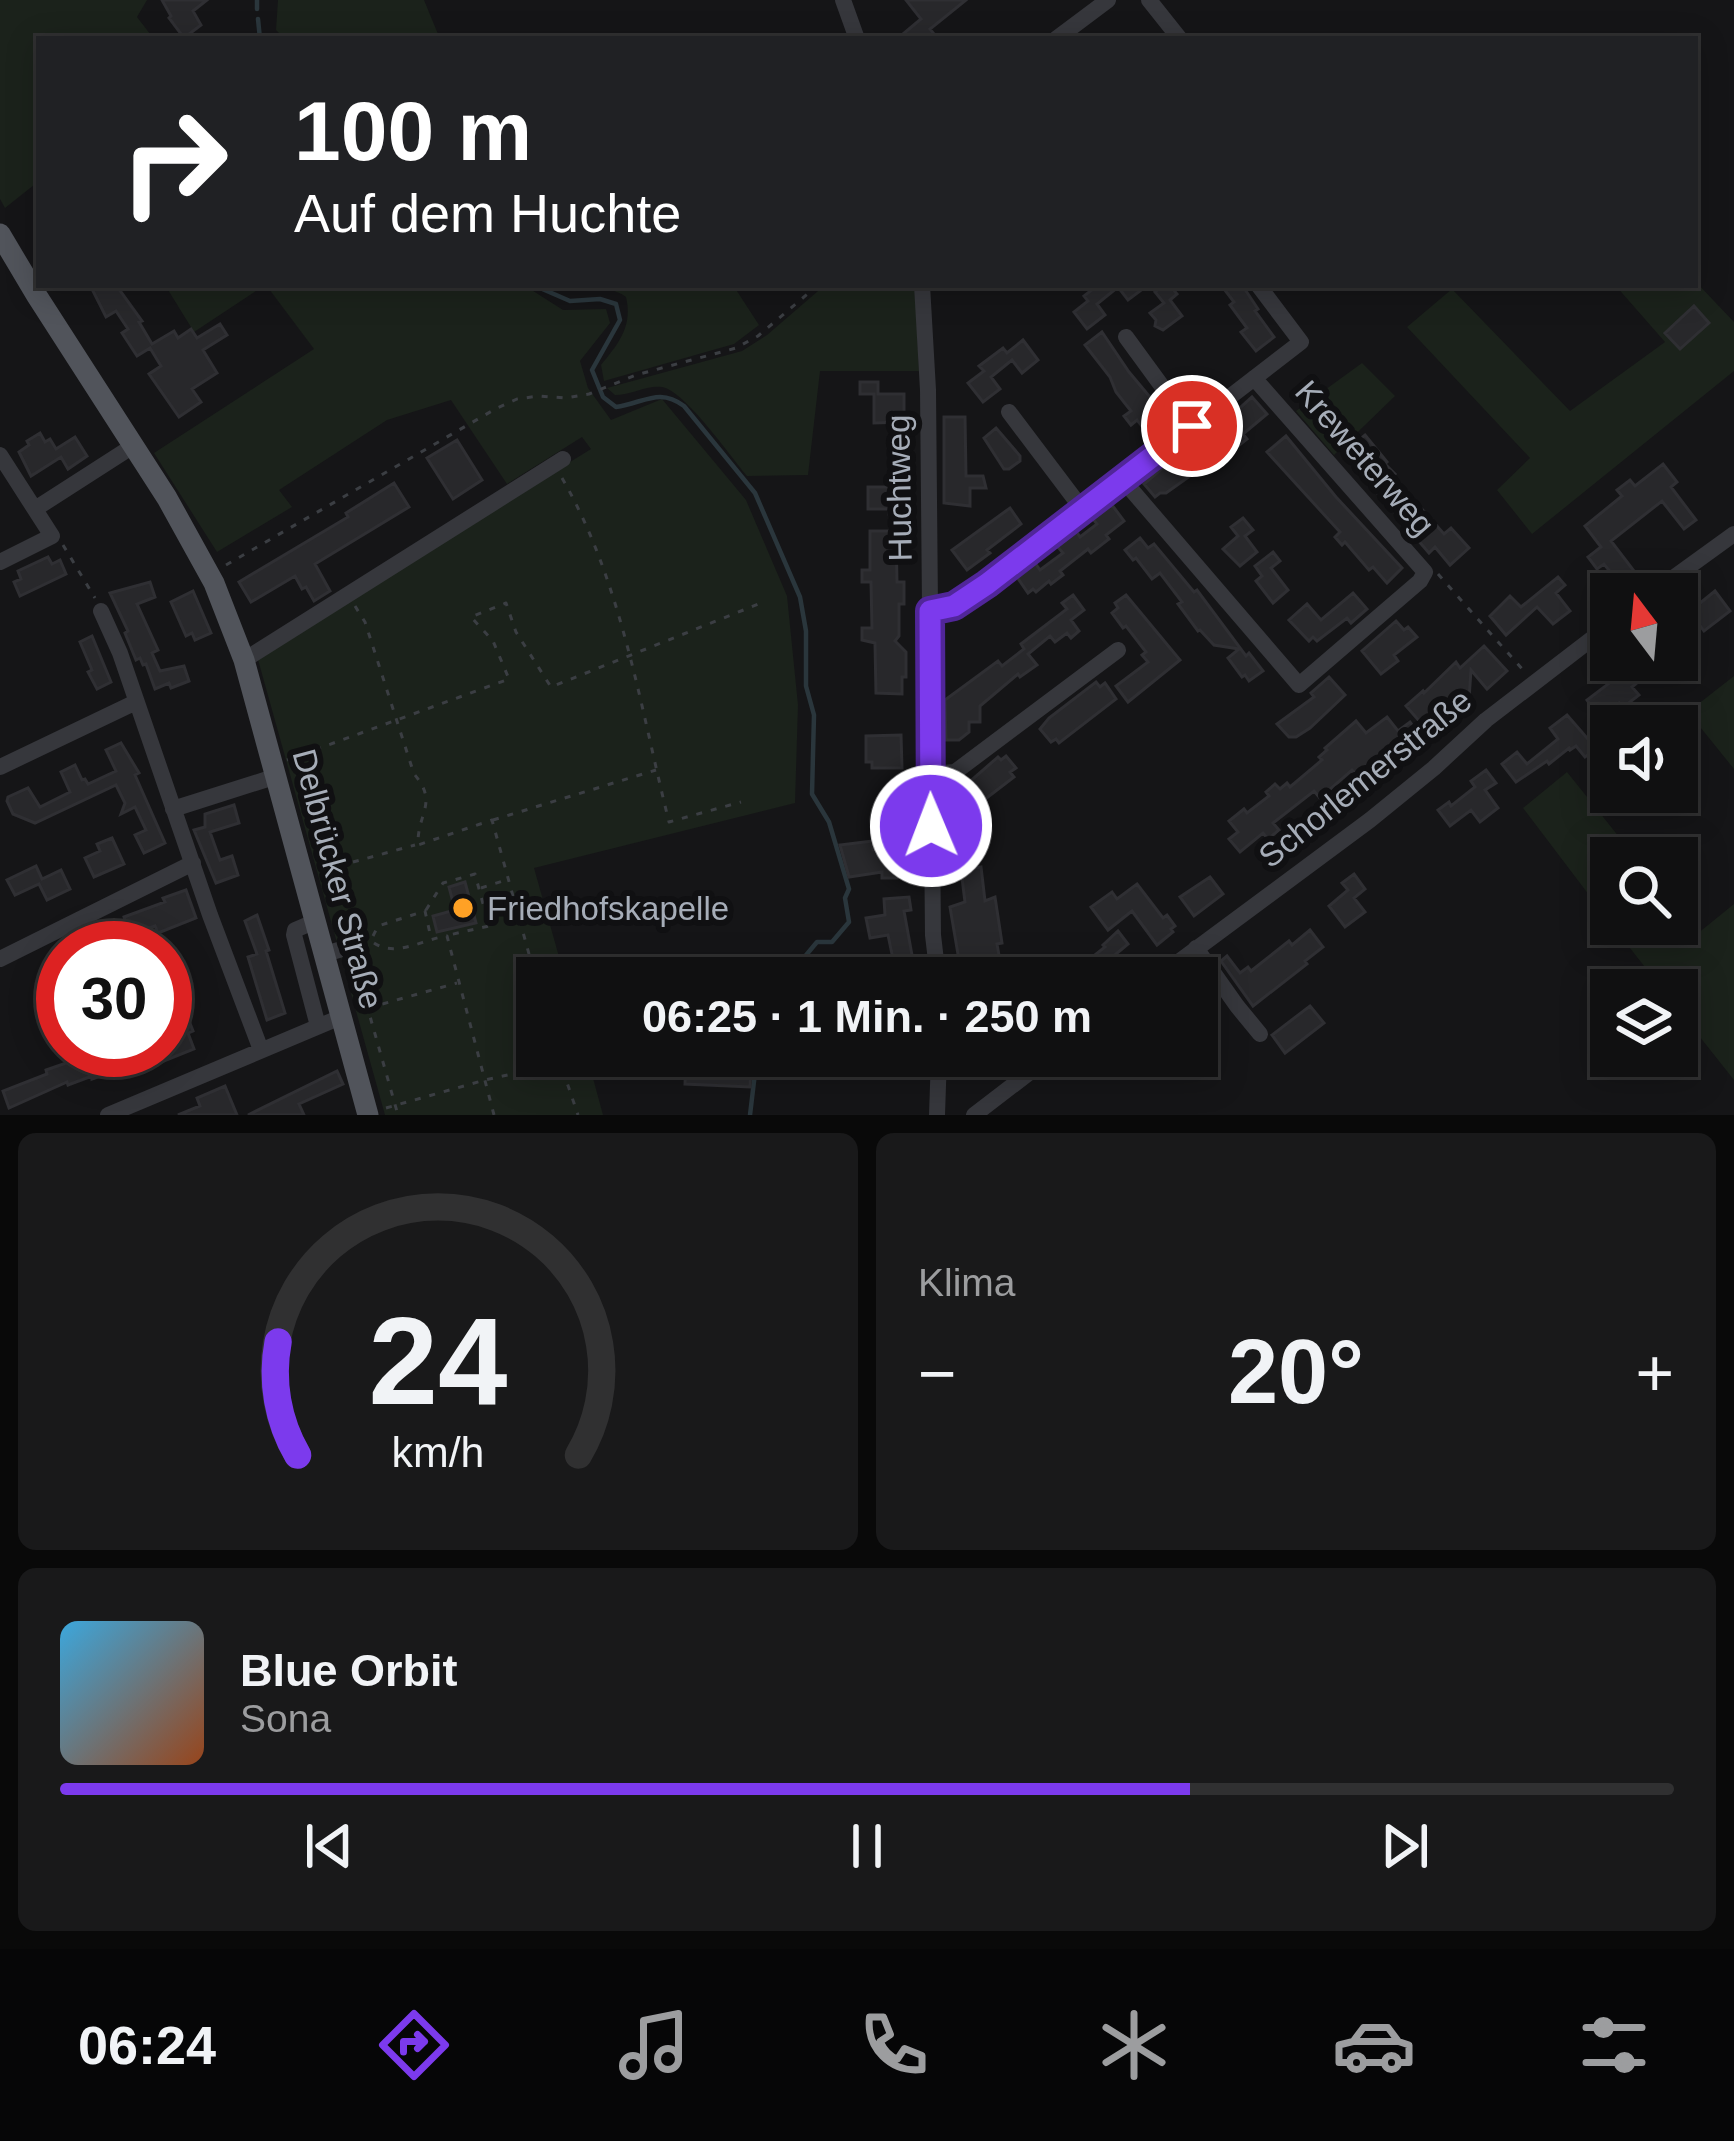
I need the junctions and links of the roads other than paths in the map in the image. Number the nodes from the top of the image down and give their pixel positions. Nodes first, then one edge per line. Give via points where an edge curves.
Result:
1 (843, 0) edge
2 (1108, 0) edge
3 (1149, 0) edge
4 (856, 36) edge
5 (1060, 36) edge
6 (1178, 36) edge
7 (0, 234) edge
8 (922, 288) edge
9 (1260, 288) edge
10 (1126, 337) dead end
11 (1254, 378) junction
12 (1009, 412) dead end
13 (1192, 426) junction
14 (133, 446) junction
15 (0, 456) edge
16 (558, 462) road end
17 (1123, 480) junction
18 (35, 509) junction
19 (1083, 510) junction
20 (1734, 534) edge
21 (0, 562) edge
22 (1680, 573) edge
23 (101, 611) road end
24 (930, 611) junction
25 (1590, 640) edge
26 (1118, 650) dead end
27 (244, 660) junction
28 (136, 702) junction
29 (0, 767) edge
30 (276, 770) junction
31 (930, 774) junction
32 (173, 809) junction
33 (193, 863) junction
34 (316, 921) junction
35 (1196, 948) junction
36 (356, 950) road end
37 (325, 954) junction
38 (935, 957) edge
39 (1184, 957) edge
40 (0, 959) edge
41 (341, 1017) junction
42 (318, 1025) junction
43 (1260, 1034) dead end
44 (261, 1050) junction
45 (938, 1077) edge
46 (1024, 1077) edge
47 (375, 1112) edge
48 (108, 1115) edge
49 (937, 1115) edge
50 (974, 1115) edge

1 - 4 street
2 - 5 street
3 - 6 street
7 - 14 main road, Delbrücker Straße
8 - 24 street, Huchtweg
9 - 11 street via 1301,343
10 - 13 street
11 - 13 street
11 - 17 street, Kreweterweg via 1425,572 1299,685
12 - 19 street
13 - 17 street
14 - 18 street
14 - 27 main road, Delbrücker Straße via 209,575
15 - 18 street
16 - 27 street
17 - 19 street
18 - 21 street via 52,536
19 - 24 street via 954,606
20 - 22 street
23 - 28 street
24 - 31 street, Huchtweg
25 - 35 street, Schorlemerstraße via 1370,820
26 - 31 street via 955,772
27 - 30 main road, Delbrücker Straße
28 - 29 street
28 - 32 street
30 - 32 street
30 - 34 main road, Delbrücker Straße
31 - 38 street, Huchtweg
32 - 33 street
33 - 40 street
33 - 44 street
34 - 37 main road, Delbrücker Straße
34 - 42 street via 294,935
35 - 39 street, Schorlemerstraße
35 - 43 street
36 - 37 street
37 - 41 main road, Delbrücker Straße
41 - 42 street
41 - 47 main road, Delbrücker Straße
42 - 44 street
44 - 48 street
45 - 49 street
46 - 50 street

